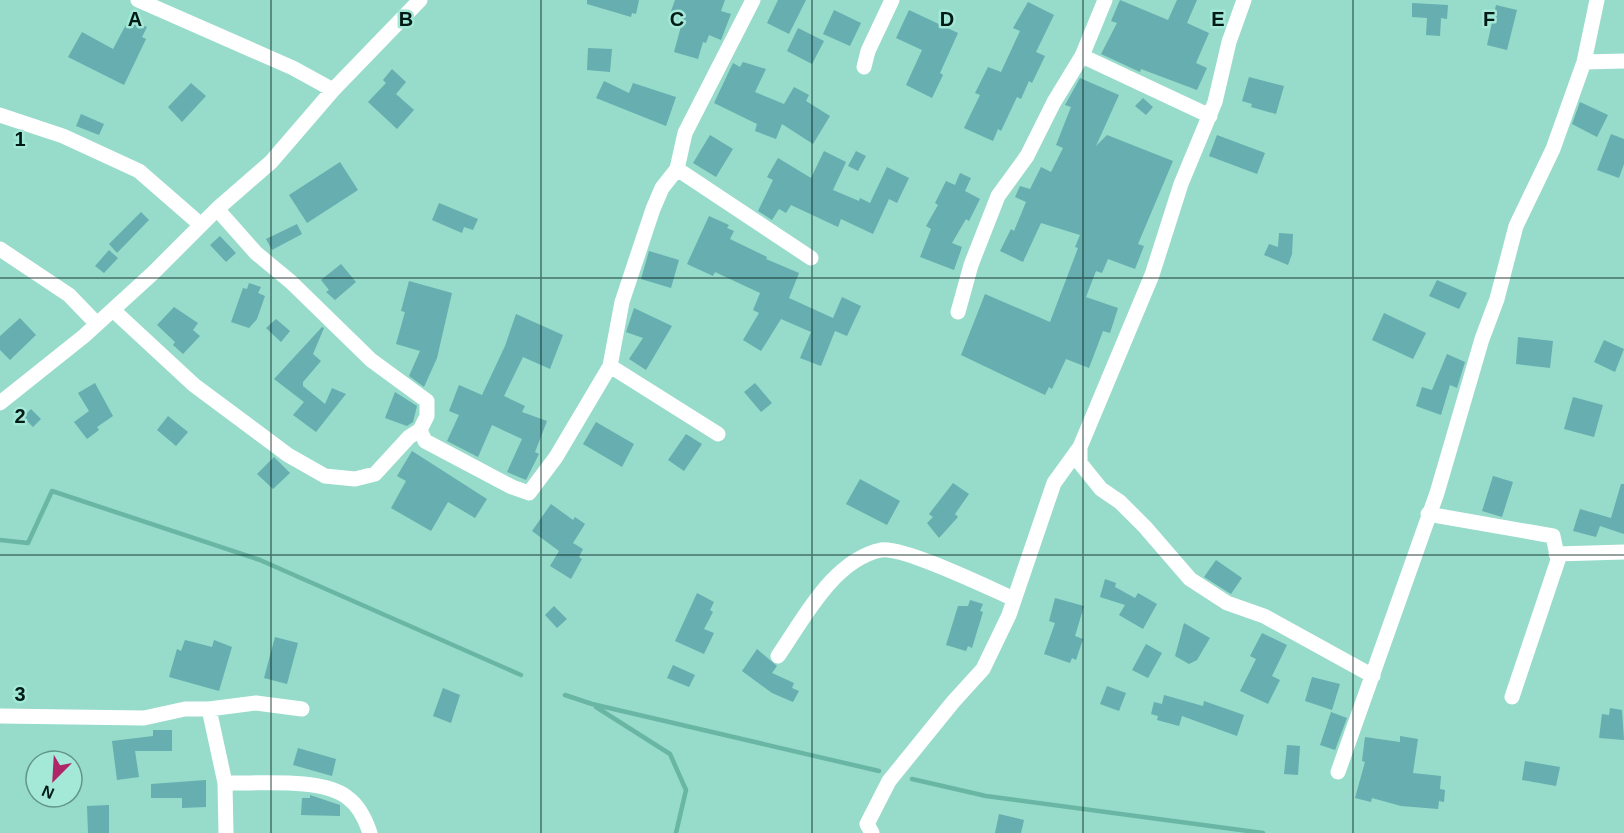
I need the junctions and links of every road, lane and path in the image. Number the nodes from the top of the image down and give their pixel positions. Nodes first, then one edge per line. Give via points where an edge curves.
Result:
1 (138, 0) edge
2 (420, 0) edge
3 (753, 0) edge
4 (892, 0) edge
5 (1105, 0) edge
6 (1244, 0) edge
7 (1597, 0) edge
8 (1082, 56) junction
9 (1624, 61) edge
10 (1584, 62) junction
11 (864, 67) dead end
12 (333, 90) junction
13 (0, 115) edge
14 (1210, 116) junction
15 (677, 168) junction
16 (217, 209) junction
17 (201, 225) junction
18 (0, 249) edge
19 (811, 258) dead end
20 (112, 310) junction
21 (958, 312) dead end
22 (97, 324) junction
23 (610, 366) junction
24 (0, 402) edge
25 (420, 430) junction
26 (718, 434) dead end
27 (1080, 447) junction
28 (1428, 514) junction
29 (1624, 552) edge
30 (1556, 554) junction
31 (1014, 599) junction
32 (778, 656) dead end
33 (1373, 676) junction
34 (1512, 697) dead end
35 (209, 709) junction
36 (302, 709) dead end
37 (0, 716) edge
38 (1338, 772) dead end
39 (225, 783) junction
40 (226, 833) edge
41 (370, 833) edge
42 (872, 833) edge

1 - 12 street via 293,68
2 - 12 street
3 - 15 street via 685,133
4 - 11 street
5 - 8 street
6 - 14 street
7 - 10 street
8 - 14 street
8 - 21 street via 1027,156 998,196 971,265
9 - 10 street
10 - 28 street via 1552,149 1516,226 1492,315
12 - 16 street via 271,162
13 - 17 street via 63,136 139,171
14 - 27 street via 1181,184 1152,275
15 - 19 street
15 - 23 street via 653,209 622,303
16 - 17 street
16 - 25 street via 256,253 371,360 428,401 427,416
17 - 20 street
18 - 22 street via 69,295
20 - 22 street
20 - 25 street via 194,385 288,455 325,476 355,479 375,474
22 - 24 street
23 - 25 street via 556,457 529,493 425,441
23 - 26 street
27 - 31 street via 1054,483
27 - 33 street via 1080,463 1087,474 1137,519 1190,579 1227,603 1264,616
28 - 30 street via 1553,536
28 - 33 street
29 - 30 street
30 - 34 street via 1558,560
31 - 32 street via 902,553 882,550 858,560 835,578
31 - 42 street via 983,669 889,781 867,824
33 - 38 street
35 - 36 street via 256,703
35 - 37 street via 184,709 144,718
35 - 39 street
39 - 40 street
39 - 41 street via 318,786 340,792 357,808

